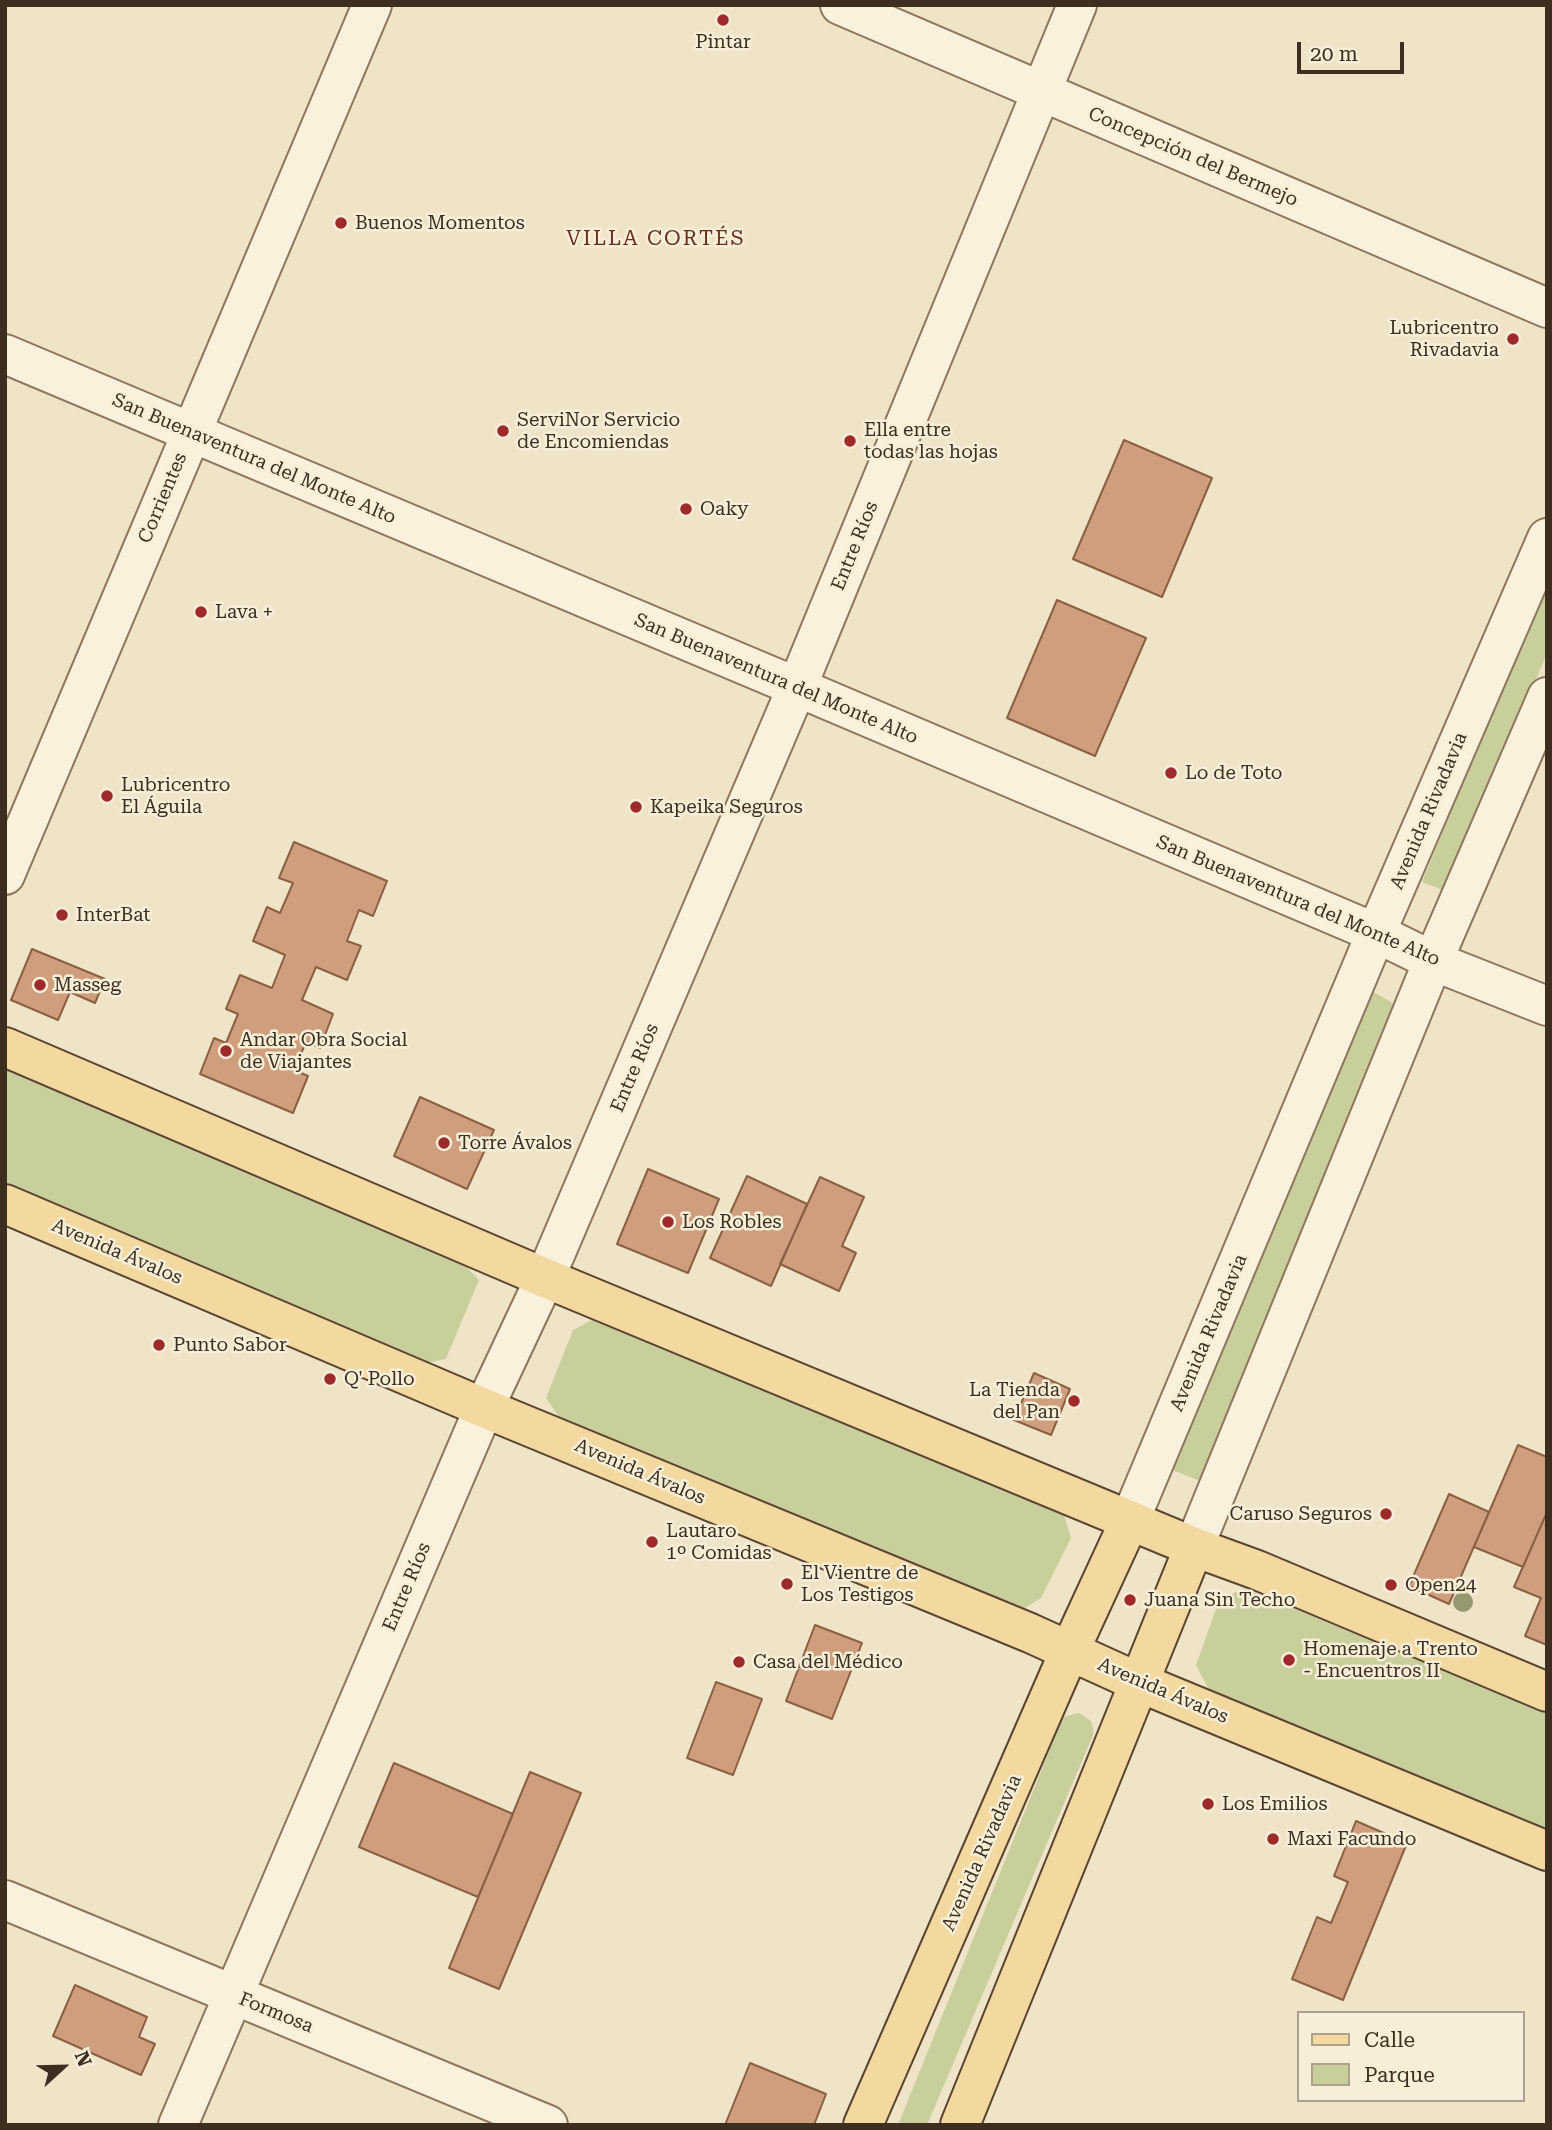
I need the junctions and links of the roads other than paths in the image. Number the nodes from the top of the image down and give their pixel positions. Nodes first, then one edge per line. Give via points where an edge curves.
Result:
1 (372, 5) edge
2 (840, 5) edge
3 (1077, 5) edge
4 (1041, 93) junction
5 (1547, 307) edge
6 (5, 354) edge
7 (190, 433) junction
8 (1547, 538) edge
9 (797, 687) junction
10 (1547, 697) edge
11 (5, 875) edge
12 (1376, 933) junction
13 (1433, 961) junction
14 (1547, 1006) edge
15 (5, 1047) edge
16 (5, 1205) edge
17 (545, 1278) junction
18 (484, 1408) junction
19 (1130, 1520) junction
20 (1194, 1548) junction
21 (1070, 1650) junction
22 (1138, 1682) junction
23 (1547, 1692) edge
24 (1547, 1851) edge
25 (5, 1900) edge
26 (232, 1994) junction
27 (178, 2125) edge
28 (548, 2125) edge
29 (863, 2125) edge
30 (960, 2125) edge

1 - 7 street, Corrientes
2 - 4 street, Concepción del Bermejo
3 - 4 street, Entre Ríos
4 - 5 street, Concepción del Bermejo
4 - 9 street, Entre Ríos
6 - 7 street, San Buenaventura del Monte Alto
7 - 9 street, San Buenaventura del Monte Alto
7 - 11 street, Corrientes
8 - 12 street, Avenida Rivadavia
9 - 12 street, San Buenaventura del Monte Alto
9 - 17 street, Entre Ríos
10 - 13 street
12 - 13 street, San Buenaventura del Monte Alto
12 - 19 street, Avenida Rivadavia
13 - 14 street, San Buenaventura del Monte Alto
13 - 20 street
15 - 17 main road
16 - 18 main road, Avenida Ávalos
17 - 18 street, Entre Ríos
17 - 19 main road
18 - 21 main road, Avenida Ávalos
18 - 26 street, Entre Ríos
19 - 20 main road
19 - 21 main road, Avenida Rivadavia
20 - 22 main road
20 - 23 main road
21 - 22 main road, Avenida Ávalos
21 - 29 main road, Avenida Rivadavia
22 - 24 main road, Avenida Ávalos
22 - 30 main road
25 - 26 street, Formosa
26 - 27 street, Entre Ríos
26 - 28 street, Formosa

